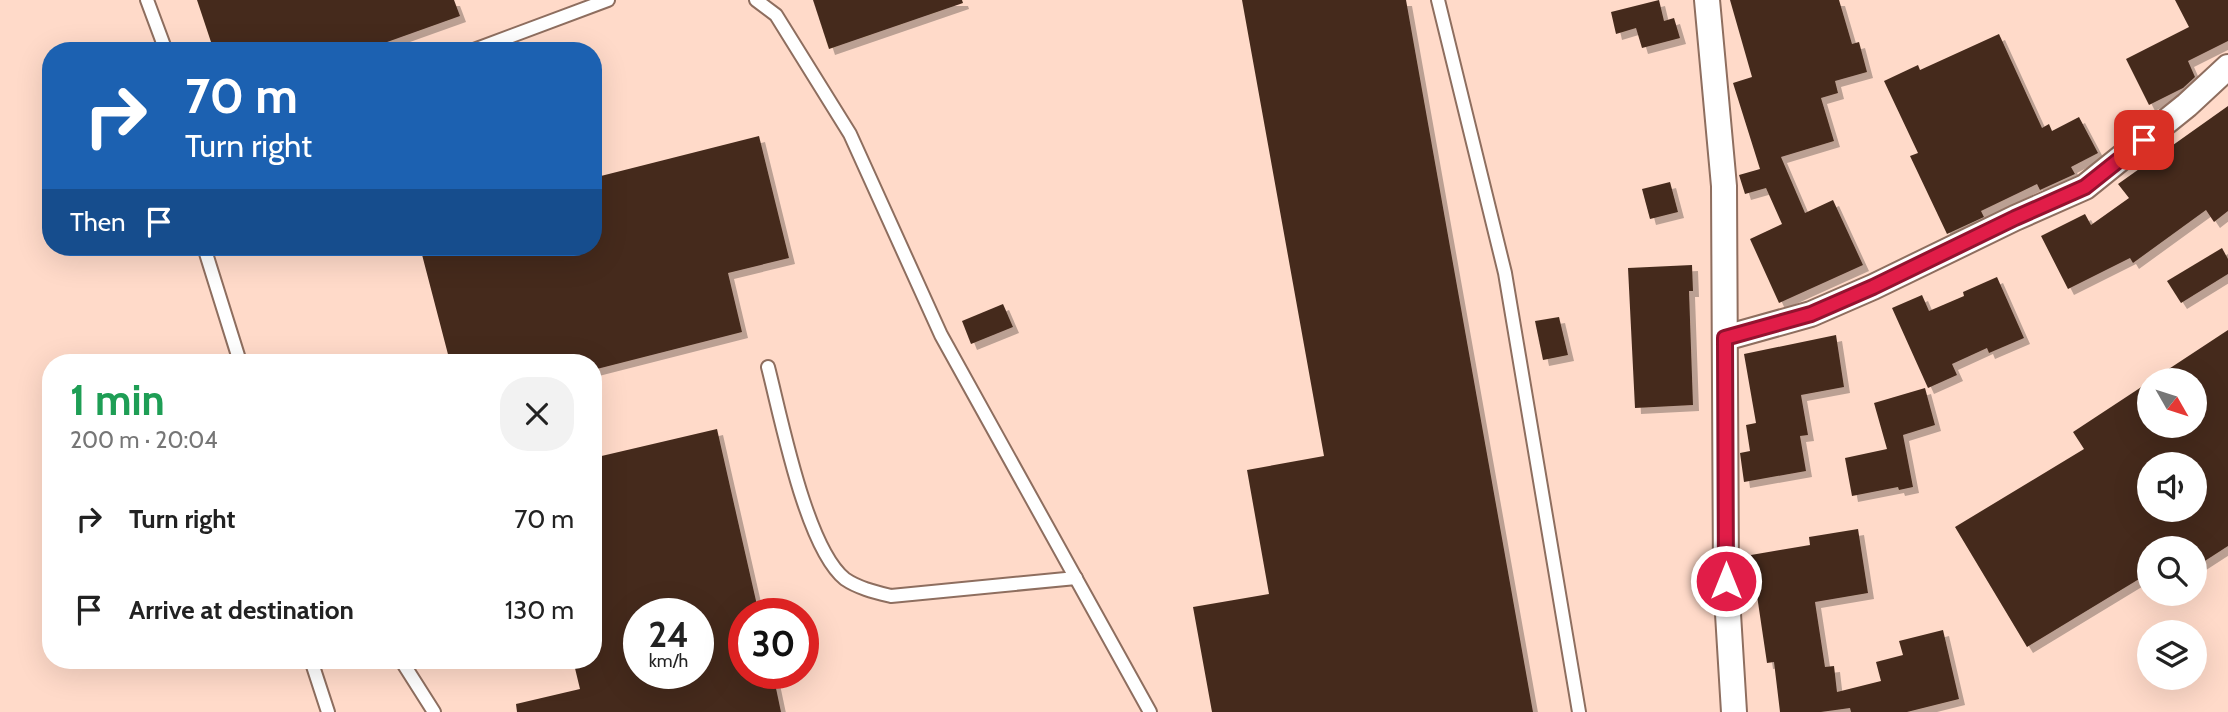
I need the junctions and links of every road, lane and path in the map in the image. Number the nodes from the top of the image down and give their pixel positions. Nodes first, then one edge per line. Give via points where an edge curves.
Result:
1 (147, 0) edge
2 (608, 0) edge
3 (756, 0) edge
4 (1438, 0) edge
5 (1707, 0) edge
6 (163, 42) edge
7 (495, 42) edge
8 (2228, 67) edge
9 (207, 256) edge
10 (1725, 338) junction
11 (237, 354) edge
12 (768, 367) dead end
13 (1076, 579) junction
14 (314, 669) edge
15 (407, 669) edge
16 (328, 712) edge
17 (434, 712) edge
18 (1150, 712) edge
19 (1579, 712) edge
20 (1734, 712) edge

1 - 6 lane
2 - 7 lane
3 - 13 lane via 776,15 850,134 942,335
4 - 19 lane via 1505,273
5 - 10 street via 1724,186
8 - 10 street via 2085,187 1823,309
9 - 11 lane
10 - 20 street via 1726,581
12 - 13 lane via 810,521 828,561 846,579 891,596
13 - 18 lane
14 - 16 lane
15 - 17 lane

